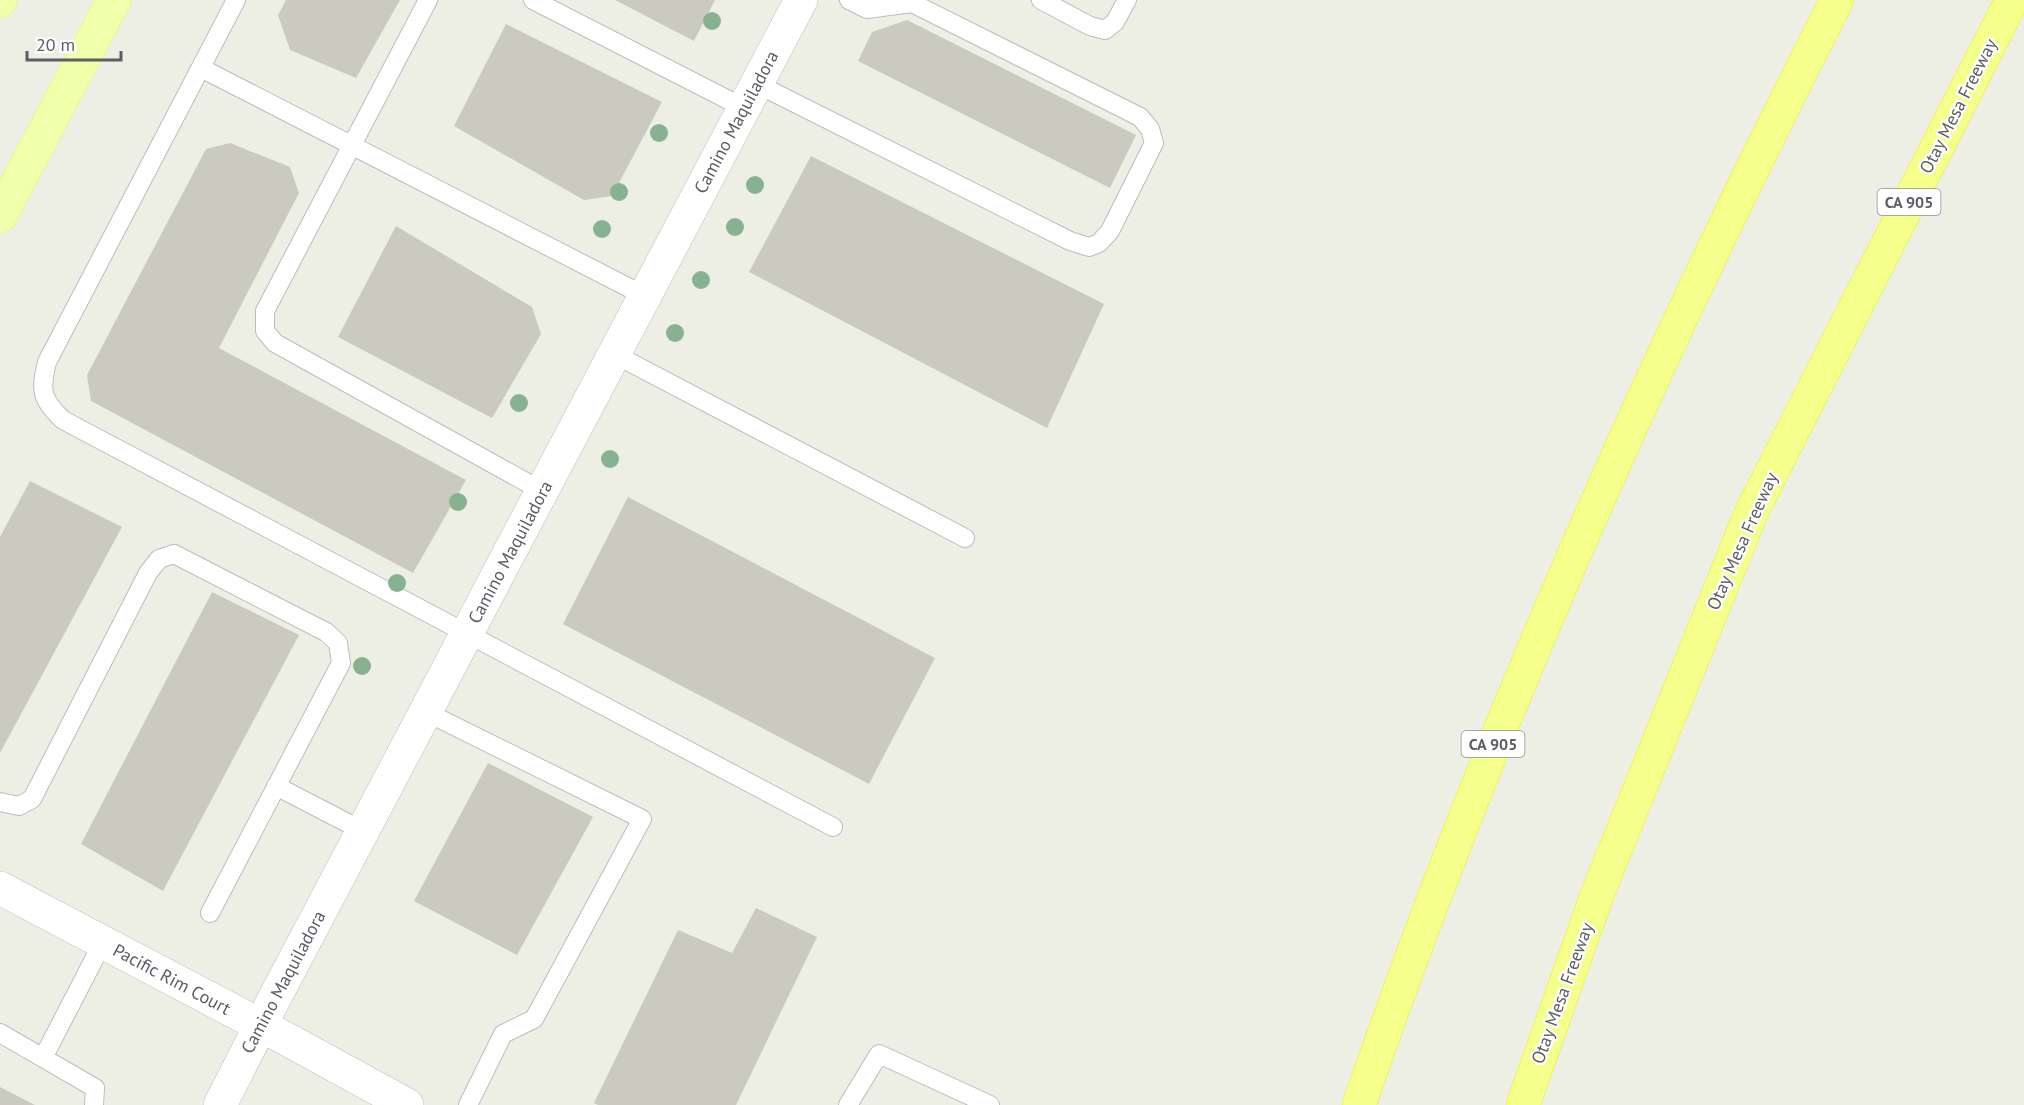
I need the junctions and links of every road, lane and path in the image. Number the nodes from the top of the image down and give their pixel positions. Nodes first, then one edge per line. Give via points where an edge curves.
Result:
1 (114, 0) edge
2 (236, 0) edge
3 (428, 0) edge
4 (533, 0) edge
5 (801, 0) edge
6 (849, 0) edge
7 (1041, 0) edge
8 (1127, 0) edge
9 (1837, 0) edge
10 (2012, 0) edge
11 (201, 68) junction
12 (750, 96) junction
13 (351, 146) junction
14 (0, 216) edge
15 (645, 296) junction
16 (614, 354) junction
17 (542, 491) junction
18 (965, 538) dead end
19 (467, 633) junction
20 (426, 712) junction
21 (276, 786) junction
22 (0, 802) edge
23 (833, 827) dead end
24 (363, 831) junction
25 (0, 888) edge
26 (210, 913) dead end
27 (104, 942) junction
28 (267, 1013) junction
29 (0, 1033) edge
30 (43, 1058) junction
31 (94, 1105) edge
32 (220, 1105) edge
33 (407, 1105) edge
34 (468, 1105) edge
35 (848, 1105) edge
36 (990, 1105) edge
37 (1359, 1105) edge
38 (1523, 1105) edge

1 - 14 main road
2 - 11 lane
3 - 13 lane
4 - 12 lane
5 - 12 street, Camino Maquiladora
6 - 12 lane via 867,9 912,3 1140,117 1150,129 1154,143 1110,231 1099,243 1089,248 1070,241
7 - 8 lane via 1105,30 1115,22
9 - 37 highway, CA 905 via 1742,185 1581,537 1479,779
10 - 38 highway, Otay Mesa Freeway / CA 905 via 1752,511 1597,895
11 - 13 lane
11 - 19 lane via 47,362 41,386 46,404 63,420
12 - 15 street, Camino Maquiladora
13 - 15 lane
13 - 17 lane via 265,311 265,331 275,343
15 - 16 street, Camino Maquiladora
16 - 17 street, Camino Maquiladora
16 - 18 lane
17 - 19 street, Camino Maquiladora
19 - 20 street, Camino Maquiladora
19 - 23 lane
20 - 24 street, Camino Maquiladora
20 - 34 lane via 642,819 534,1019 503,1034
21 - 22 lane via 341,663 338,643 326,632 174,554 159,559 148,573 32,799 19,806
21 - 24 lane
21 - 26 lane
24 - 28 street, Camino Maquiladora
25 - 27 street, Pacific Rim Court
27 - 28 street, Pacific Rim Court
27 - 30 lane
28 - 32 street, Camino Maquiladora
28 - 33 street, Pacific Rim Court via 292,1042
29 - 30 lane
30 - 31 lane via 94,1089
35 - 36 lane via 879,1054

